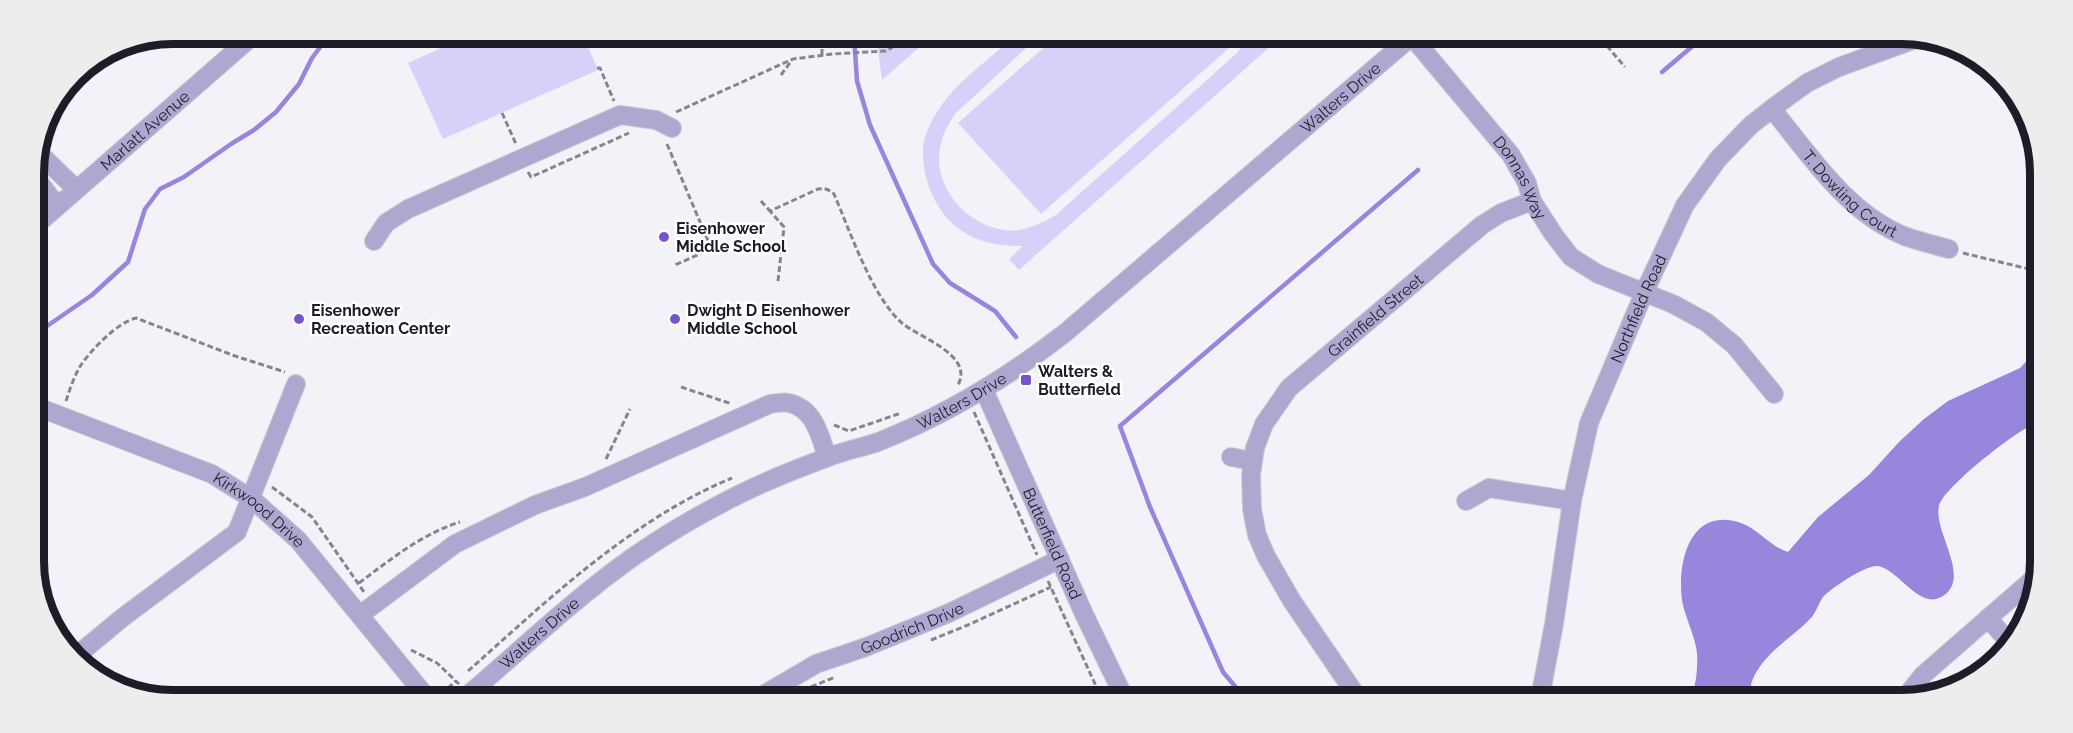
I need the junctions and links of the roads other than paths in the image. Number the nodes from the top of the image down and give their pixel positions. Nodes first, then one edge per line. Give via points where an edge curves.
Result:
1 (243, 44) edge
2 (1405, 44) edge
3 (1417, 44) edge
4 (1902, 44) edge
5 (1772, 109) junction
6 (664, 124) road end
7 (44, 161) edge
8 (44, 189) edge
9 (76, 189) junction
10 (1532, 201) junction
11 (57, 206) junction
12 (44, 218) edge
13 (374, 241) dead end
14 (1949, 249) dead end
15 (1644, 293) junction
16 (293, 379) road end
17 (984, 390) junction
18 (1774, 394) dead end
19 (44, 409) edge
20 (827, 457) junction
21 (1231, 457) dead end
22 (1252, 461) junction
23 (252, 499) junction
24 (1466, 501) dead end
25 (1572, 501) junction
26 (1060, 559) junction
27 (2027, 584) edge
28 (360, 615) junction
29 (1988, 618) junction
30 (2004, 637) edge
31 (82, 651) edge
32 (462, 688) edge
33 (1121, 689) edge
34 (1352, 689) edge
35 (1542, 689) edge
36 (1912, 689) edge
37 (421, 690) edge
38 (772, 690) edge

1 - 9 street, Marlatt Avenue
2 - 17 street, Walters Drive via 1065,333
3 - 10 street, Donnas Way via 1511,155
4 - 5 street, Northfield Road via 1807,83
5 - 14 street, T. Dowling Court via 1847,199 1904,236
5 - 15 street, Northfield Road via 1718,159 1685,205
6 - 13 street via 620,115 609,119 408,209 386,223
7 - 9 street
8 - 11 street
9 - 11 street, Marlatt Avenue
10 - 15 street, Donnas Way via 1571,257 1598,274
10 - 22 street, Grainfield Street via 1482,225 1289,388 1264,424
11 - 12 street, Marlatt Avenue
15 - 18 street, Donnas Way via 1706,322 1734,345
15 - 25 street, Northfield Road via 1589,423
16 - 23 street
17 - 20 street, Walters Drive via 908,429
17 - 26 street, Butterfield Road
19 - 23 street, Kirkwood Drive via 212,474
20 - 28 street via 814,420 804,410 789,403 770,404 585,487 535,505 455,544
20 - 32 street, Walters Drive via 739,495 673,531
21 - 22 street
22 - 34 street, Grainfield Street via 1252,509 1266,556
23 - 28 street, Kirkwood Drive via 298,540
23 - 31 street via 237,532
24 - 25 street via 1489,488
25 - 35 street, Northfield Road
26 - 33 street, Butterfield Road
26 - 38 street, Goodrich Drive via 949,613 816,664
27 - 29 street
28 - 37 street, Kirkwood Drive
29 - 30 street
29 - 36 street

